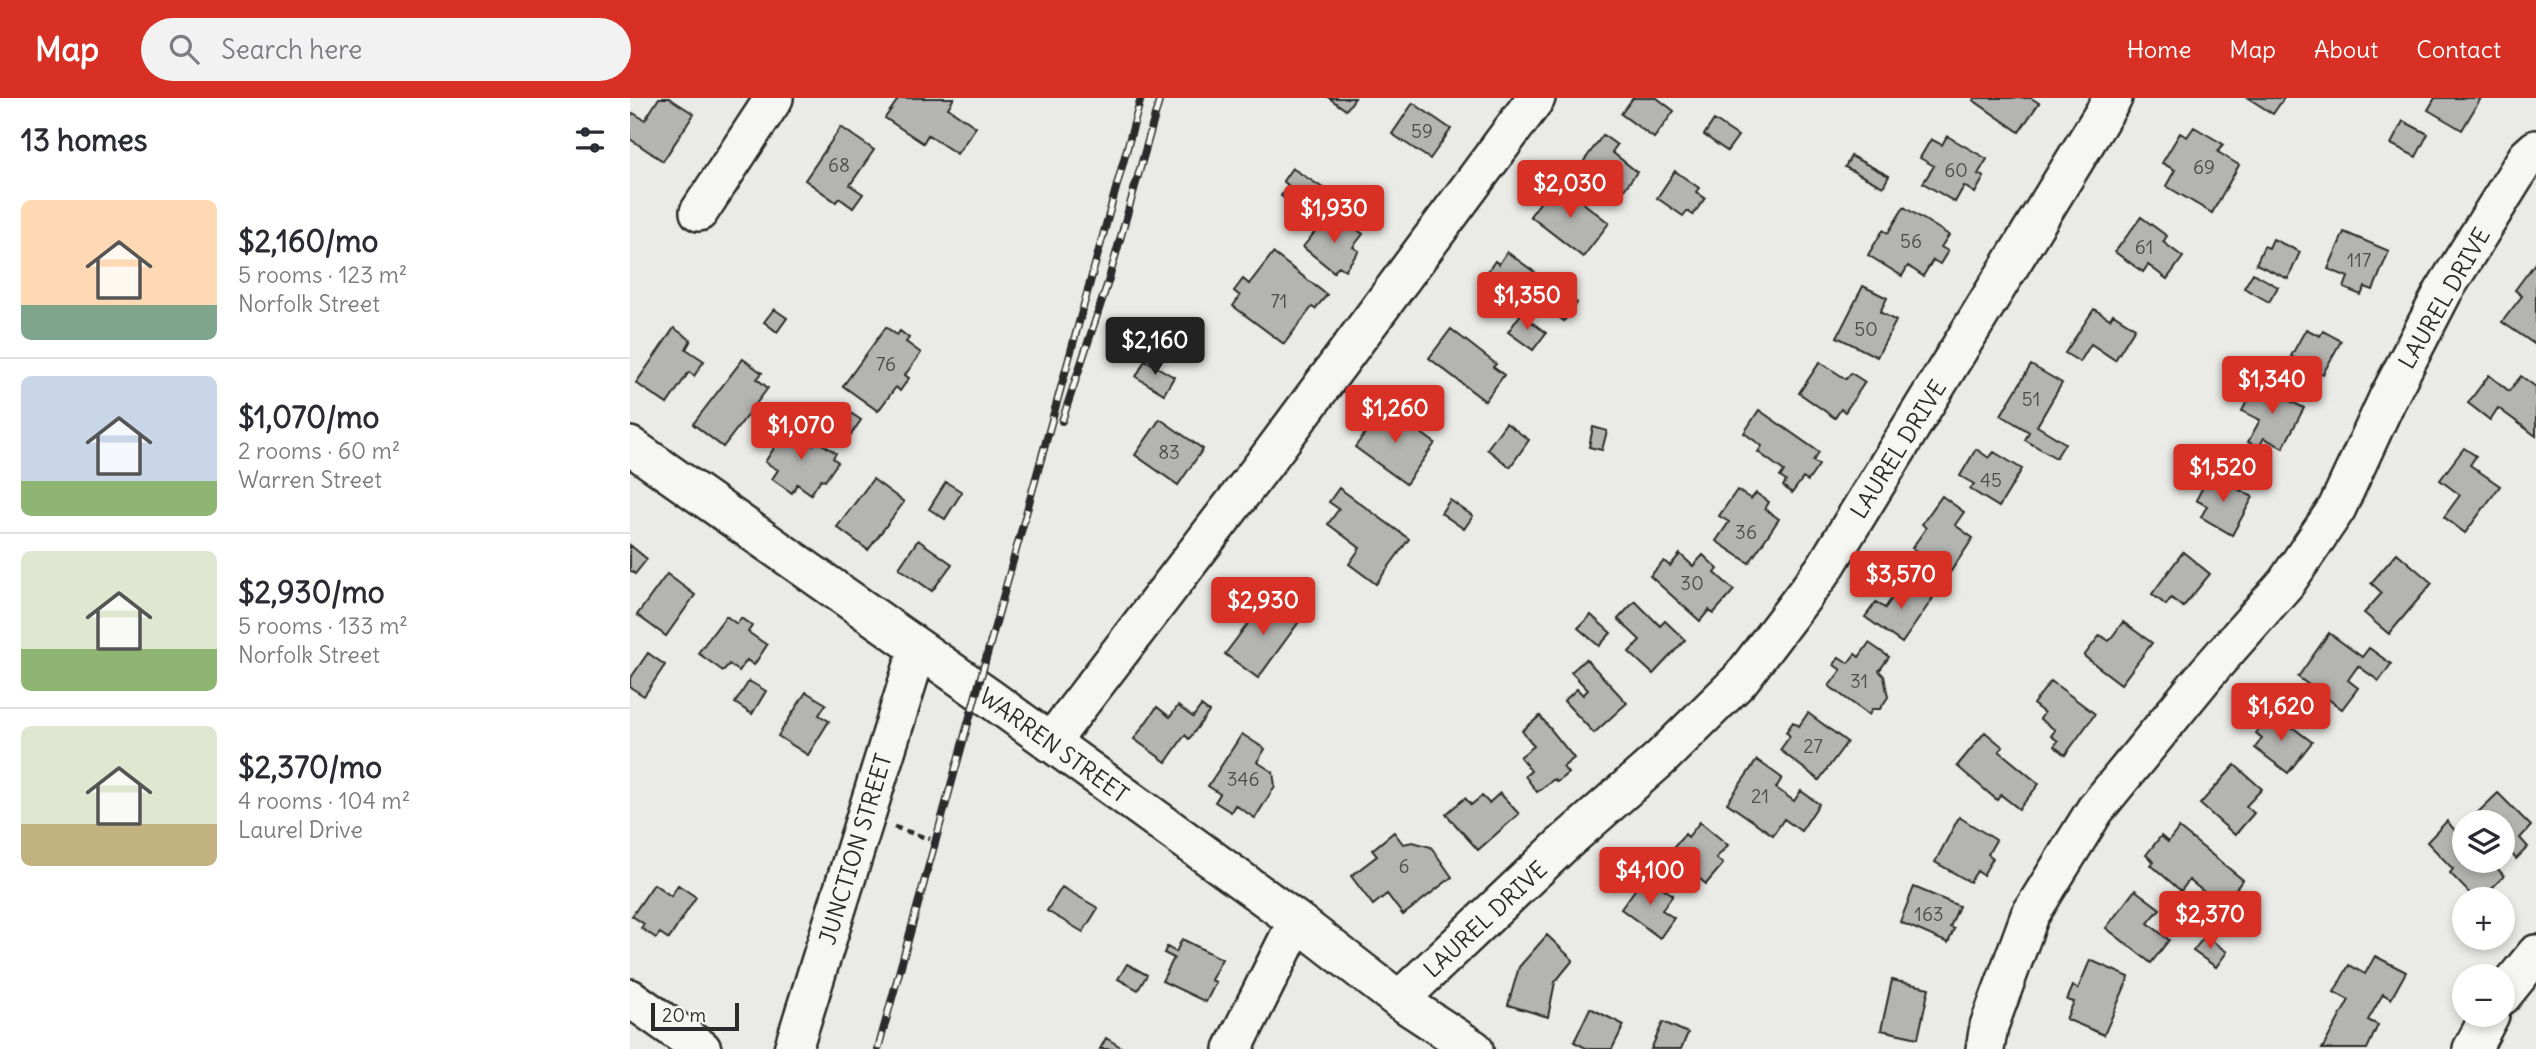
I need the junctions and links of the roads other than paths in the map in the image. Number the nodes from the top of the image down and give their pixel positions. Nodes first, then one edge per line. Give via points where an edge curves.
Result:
1 (774, 98) edge
2 (1536, 98) edge
3 (2113, 98) edge
4 (2536, 149) edge
5 (699, 212) dead end
6 (630, 446) edge
7 (918, 649) junction
8 (1050, 743) junction
9 (1297, 921) junction
10 (2536, 954) edge
11 (2515, 980) edge
12 (630, 998) edge
13 (1399, 1000) junction
14 (2484, 1027) edge
15 (702, 1049) edge
16 (793, 1049) edge
17 (1233, 1049) edge
18 (1474, 1049) edge
19 (1985, 1049) edge
20 (2472, 1049) edge

1 - 5 street
2 - 8 street
3 - 13 street, LAUREL DRIVE via 1824,569 1740,680
4 - 19 street, LAUREL DRIVE via 2443,292 2337,508 2286,583 2095,810 2030,915 1989,1026
6 - 7 street, WARREN STREET
7 - 8 street, WARREN STREET
7 - 16 street, JUNCTION STREET
8 - 9 street, WARREN STREET
9 - 13 street, WARREN STREET
9 - 17 street
10 - 11 street
12 - 15 street
13 - 18 street, WARREN STREET
14 - 20 street

